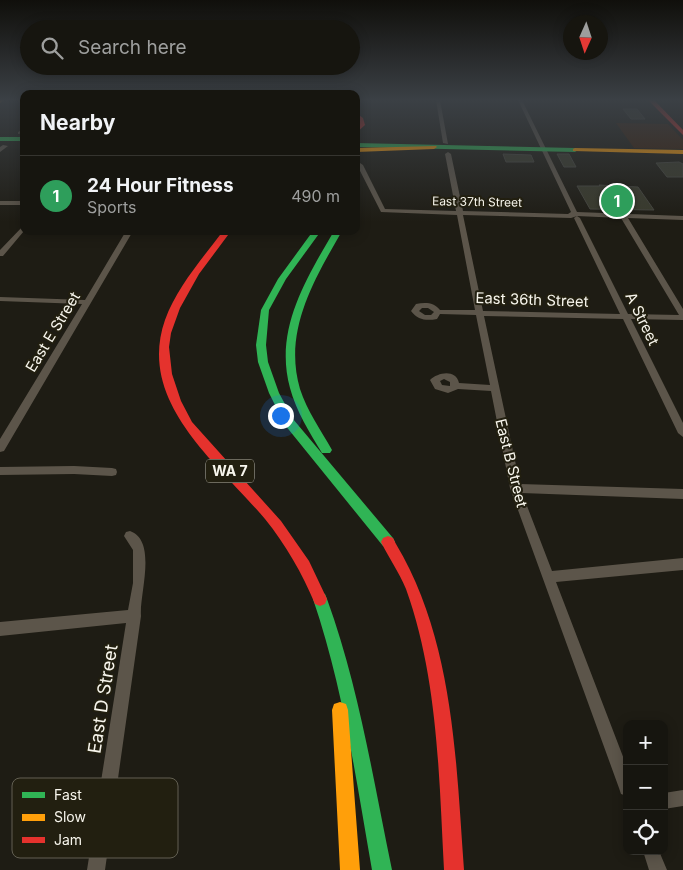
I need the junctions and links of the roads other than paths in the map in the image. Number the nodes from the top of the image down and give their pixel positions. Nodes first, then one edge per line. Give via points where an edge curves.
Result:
1 (446, 141) edge
2 (540, 141) edge
3 (360, 145) edge
4 (434, 147) junction
5 (544, 149) junction
6 (360, 150) edge
7 (683, 152) edge
8 (360, 165) dead end
9 (0, 203) edge
10 (20, 203) edge
11 (460, 213) junction
12 (576, 216) junction
13 (624, 217) junction
14 (683, 218) edge
15 (20, 232) edge
16 (128, 235) edge
17 (224, 235) edge
18 (231, 235) edge
19 (314, 235) edge
20 (336, 235) edge
21 (0, 254) edge
22 (184, 289) junction
23 (0, 299) edge
24 (88, 302) junction
25 (438, 312) dead end
26 (479, 313) junction
27 (625, 316) junction
28 (683, 317) edge
29 (455, 386) dead end
30 (494, 388) junction
31 (683, 433) edge
32 (0, 448) edge
33 (0, 471) edge
34 (112, 472) dead end
35 (515, 488) junction
36 (683, 494) edge
37 (364, 510) junction
38 (130, 536) dead end
39 (683, 564) edge
40 (547, 577) junction
41 (135, 616) junction
42 (0, 629) edge
43 (337, 646) junction
44 (623, 777) edge
45 (110, 778) edge
46 (683, 798) edge
47 (668, 800) edge
48 (652, 855) edge
49 (350, 870) edge
50 (382, 870) edge
51 (454, 870) edge
52 (658, 870) edge

1 - 11 street, East B Street
2 - 5 street, A Street
3 - 4 main road
4 - 5 main road
4 - 6 main road
5 - 7 main road
5 - 12 street, A Street
8 - 11 street, East 37th Street via 383,211
9 - 10 street
11 - 12 street, East 37th Street
11 - 26 street, East B Street
12 - 13 street, East 37th Street
12 - 27 street, A Street
13 - 14 street, East 37th Street
13 - 28 street
15 - 21 street
16 - 24 street, East E Street
17 - 22 main road
18 - 22 main road, WA 7
19 - 37 main road via 282,279 265,310 263,362 289,422
20 - 37 main road via 295,314 287,354 290,377 311,428
22 - 43 main road, WA 7 via 167,322 163,346 168,382 179,410 202,441 275,520 321,599
23 - 24 street
24 - 32 street, East E Street
25 - 26 street, East 36th Street
26 - 27 street, East 36th Street
26 - 30 street, East B Street
27 - 28 street, East 36th Street
27 - 31 street, A Street
29 - 30 street
30 - 35 street, East B Street
33 - 34 street
35 - 36 street
35 - 40 street, East B Street
37 - 51 main road via 384,534 401,564 429,642 448,781
38 - 41 street, East D Street via 140,555
39 - 40 street
40 - 44 street, East B Street
41 - 42 street
41 - 45 street, East D Street
43 - 49 main road
43 - 50 main road, WA 7
46 - 47 street
48 - 52 street

